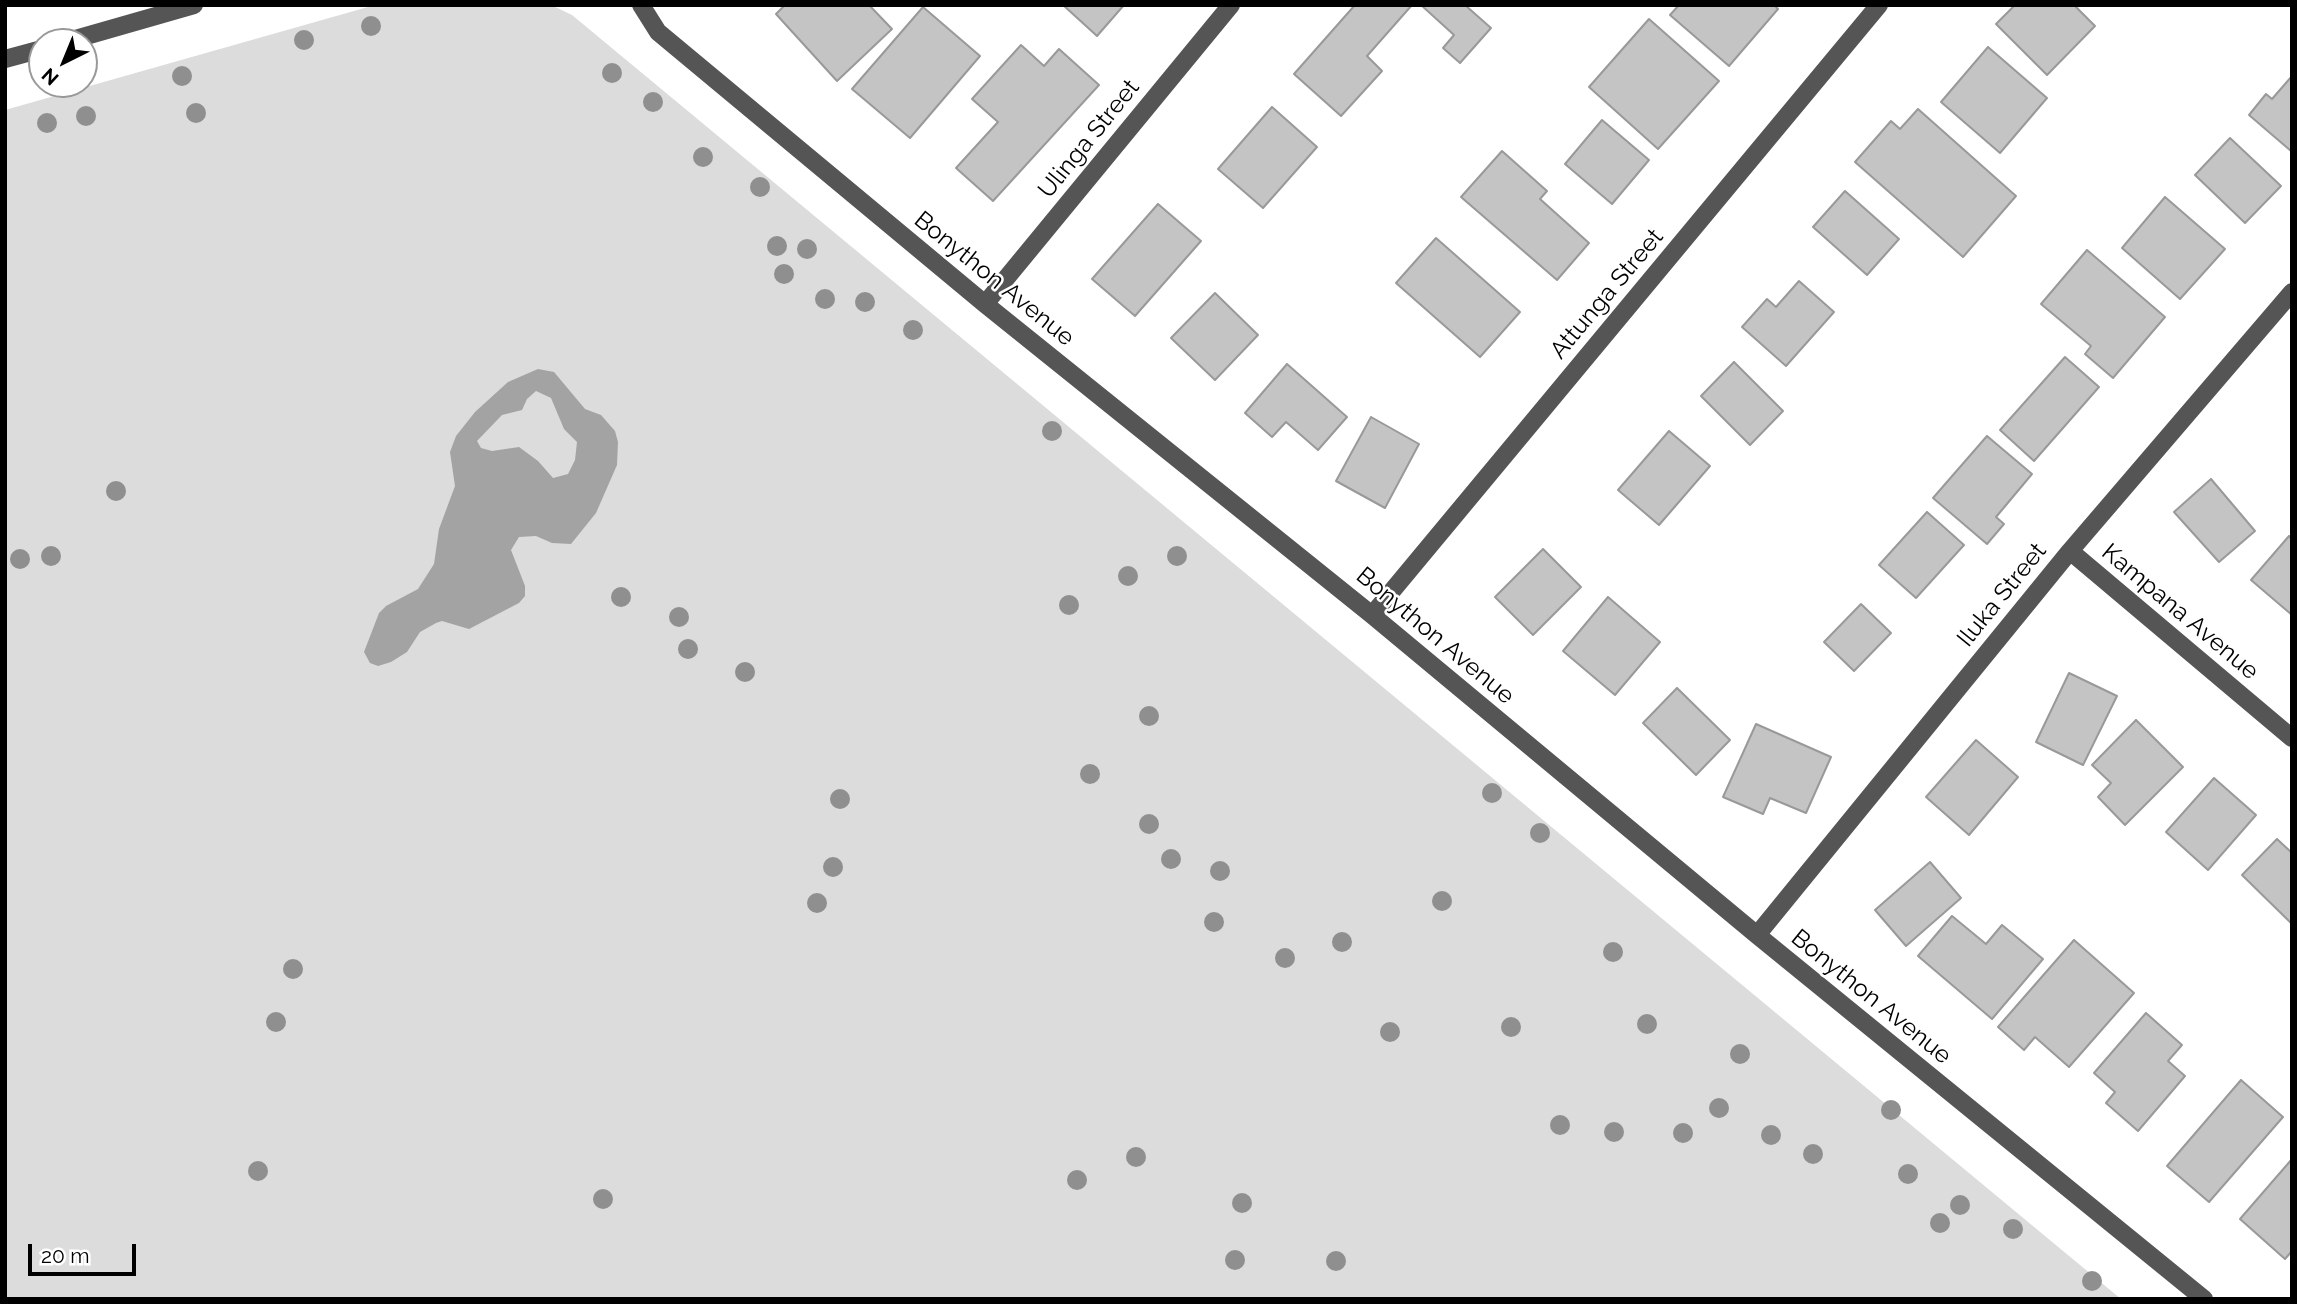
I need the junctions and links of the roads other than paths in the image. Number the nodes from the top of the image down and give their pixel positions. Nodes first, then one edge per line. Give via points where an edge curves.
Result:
1 (194, 5) edge
2 (640, 5) edge
3 (1231, 5) edge
4 (1879, 5) edge
5 (98, 33) edge
6 (28, 53) edge
7 (5, 59) edge
8 (2292, 292) edge
9 (985, 304) junction
10 (2070, 551) junction
11 (1372, 615) junction
12 (2292, 738) edge
13 (1757, 935) junction
14 (2204, 1299) edge

1 - 5 street
2 - 9 street, Bonython Avenue via 658,32
3 - 9 street, Ulinga Street
4 - 11 street, Attunga Street
6 - 7 street
8 - 10 street, Iluka Street
9 - 11 street, Bonython Avenue
10 - 12 street, Kampana Avenue
10 - 13 street, Iluka Street
11 - 13 street, Bonython Avenue
13 - 14 street, Bonython Avenue

